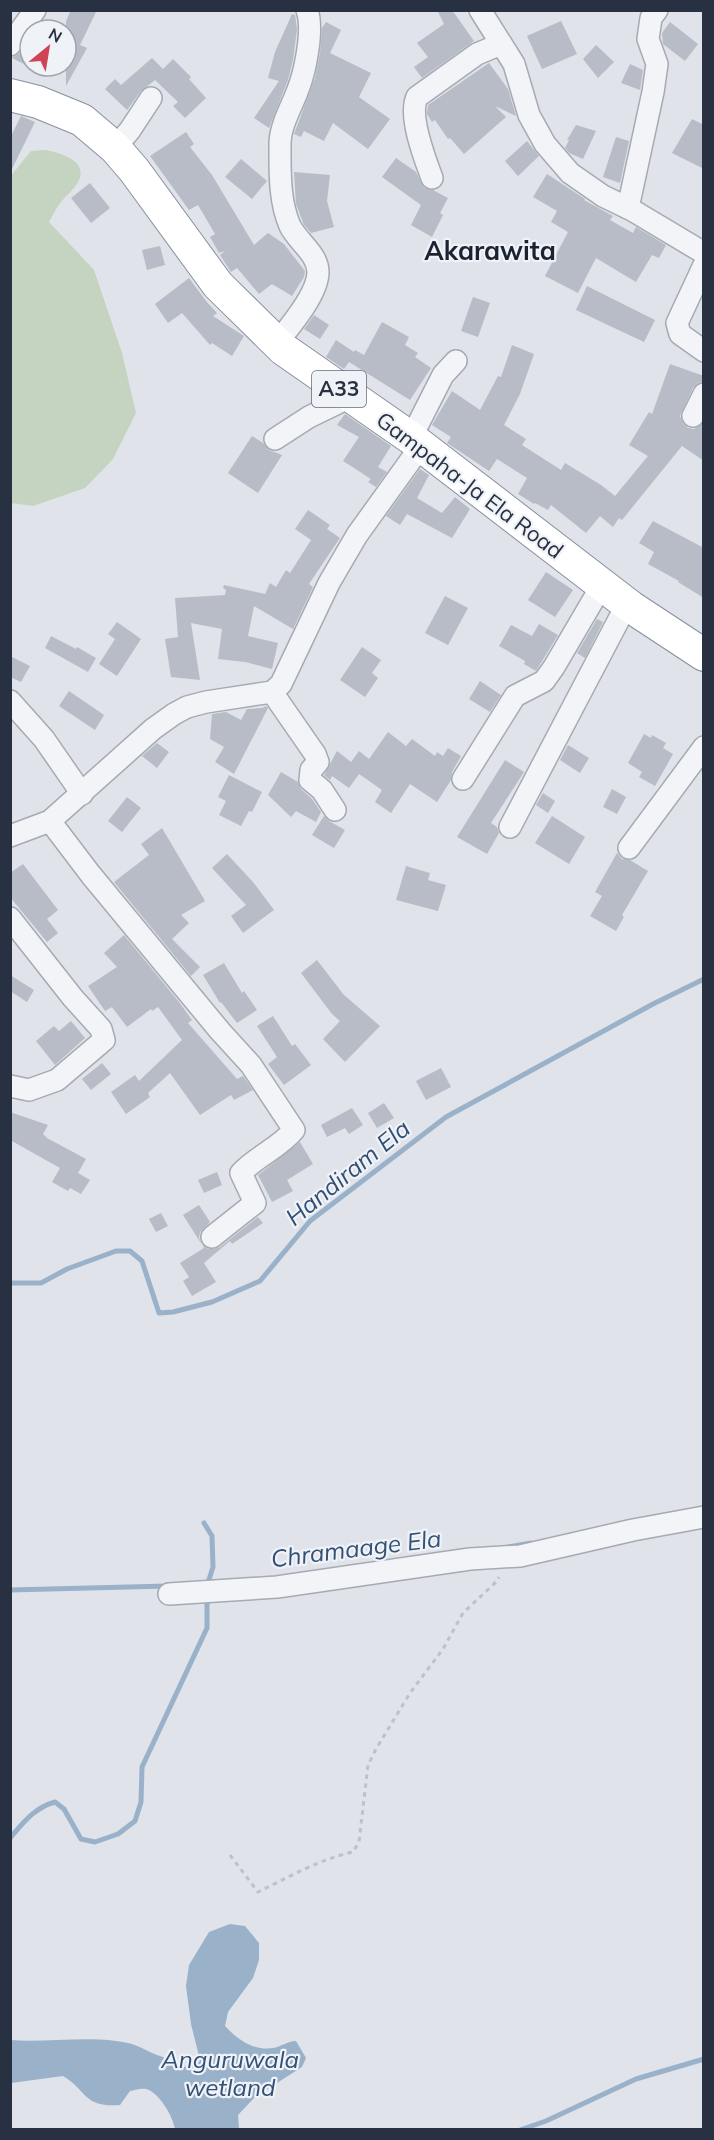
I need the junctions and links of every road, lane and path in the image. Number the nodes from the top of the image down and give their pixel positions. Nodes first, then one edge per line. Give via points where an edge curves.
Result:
1 (34, 10) edge
2 (307, 10) edge
3 (480, 10) edge
4 (657, 10) edge
5 (501, 44) junction
6 (10, 45) edge
7 (10, 95) edge
8 (151, 98) dead end
9 (115, 148) junction
10 (432, 178) dead end
11 (628, 208) junction
12 (704, 253) edge
13 (704, 265) edge
14 (277, 344) junction
15 (704, 351) edge
16 (456, 361) dead end
17 (704, 394) edge
18 (350, 397) junction
19 (693, 417) dead end
20 (275, 439) dead end
21 (416, 442) junction
22 (602, 585) junction
23 (627, 604) junction
24 (704, 655) edge
25 (272, 692) junction
26 (10, 700) edge
27 (704, 747) edge
28 (463, 779) dead end
29 (82, 794) junction
30 (335, 810) dead end
31 (51, 821) junction
32 (510, 827) dead end
33 (10, 836) edge
34 (628, 848) dead end
35 (10, 918) edge
36 (10, 1086) edge
37 (212, 1237) dead end
38 (704, 1517) edge
39 (498, 1558) junction
40 (169, 1594) dead end
41 (230, 1855) dead end

1 - 6 street
2 - 14 street via 310,18 305,61 280,141 281,193 290,225 316,259 318,273 314,288
3 - 5 street
4 - 11 street via 651,18 648,39 657,64 653,92
5 - 10 street via 477,54 417,97 414,104 421,149
5 - 11 street via 514,64 529,115 545,144 570,173
7 - 9 highway, Gampaha-Ja Ela Road / A33 via 82,120
8 - 9 street
9 - 14 highway, Gampaha-Ja Ela Road / A33 via 218,285
11 - 12 street
13 - 15 street via 677,323 680,334
14 - 18 highway, Gampaha-Ja Ela Road / A33
16 - 21 street via 443,375
17 - 19 street
18 - 20 street
18 - 21 highway, Gampaha-Ja Ela Road / A33
21 - 22 highway, Gampaha-Ja Ela Road / A33
21 - 25 street via 329,583 281,684
22 - 23 highway, Gampaha-Ja Ela Road / A33
22 - 28 street via 544,681 515,696
23 - 24 highway, Gampaha-Ja Ela Road / A33
23 - 32 street
25 - 29 street via 187,707 153,729
25 - 30 street via 315,754 318,762 310,780
26 - 29 street via 44,739
27 - 34 street
29 - 31 street
31 - 33 street
31 - 37 street via 91,875 251,1065 294,1130 241,1173 255,1203
35 - 36 street via 101,1029 104,1040 57,1080 29,1090
38 - 39 street
39 - 40 street via 277,1587
39 - 41 path via 501,1572 496,1582 463,1613 368,1765 359,1842 353,1852 305,1869 258,1893

